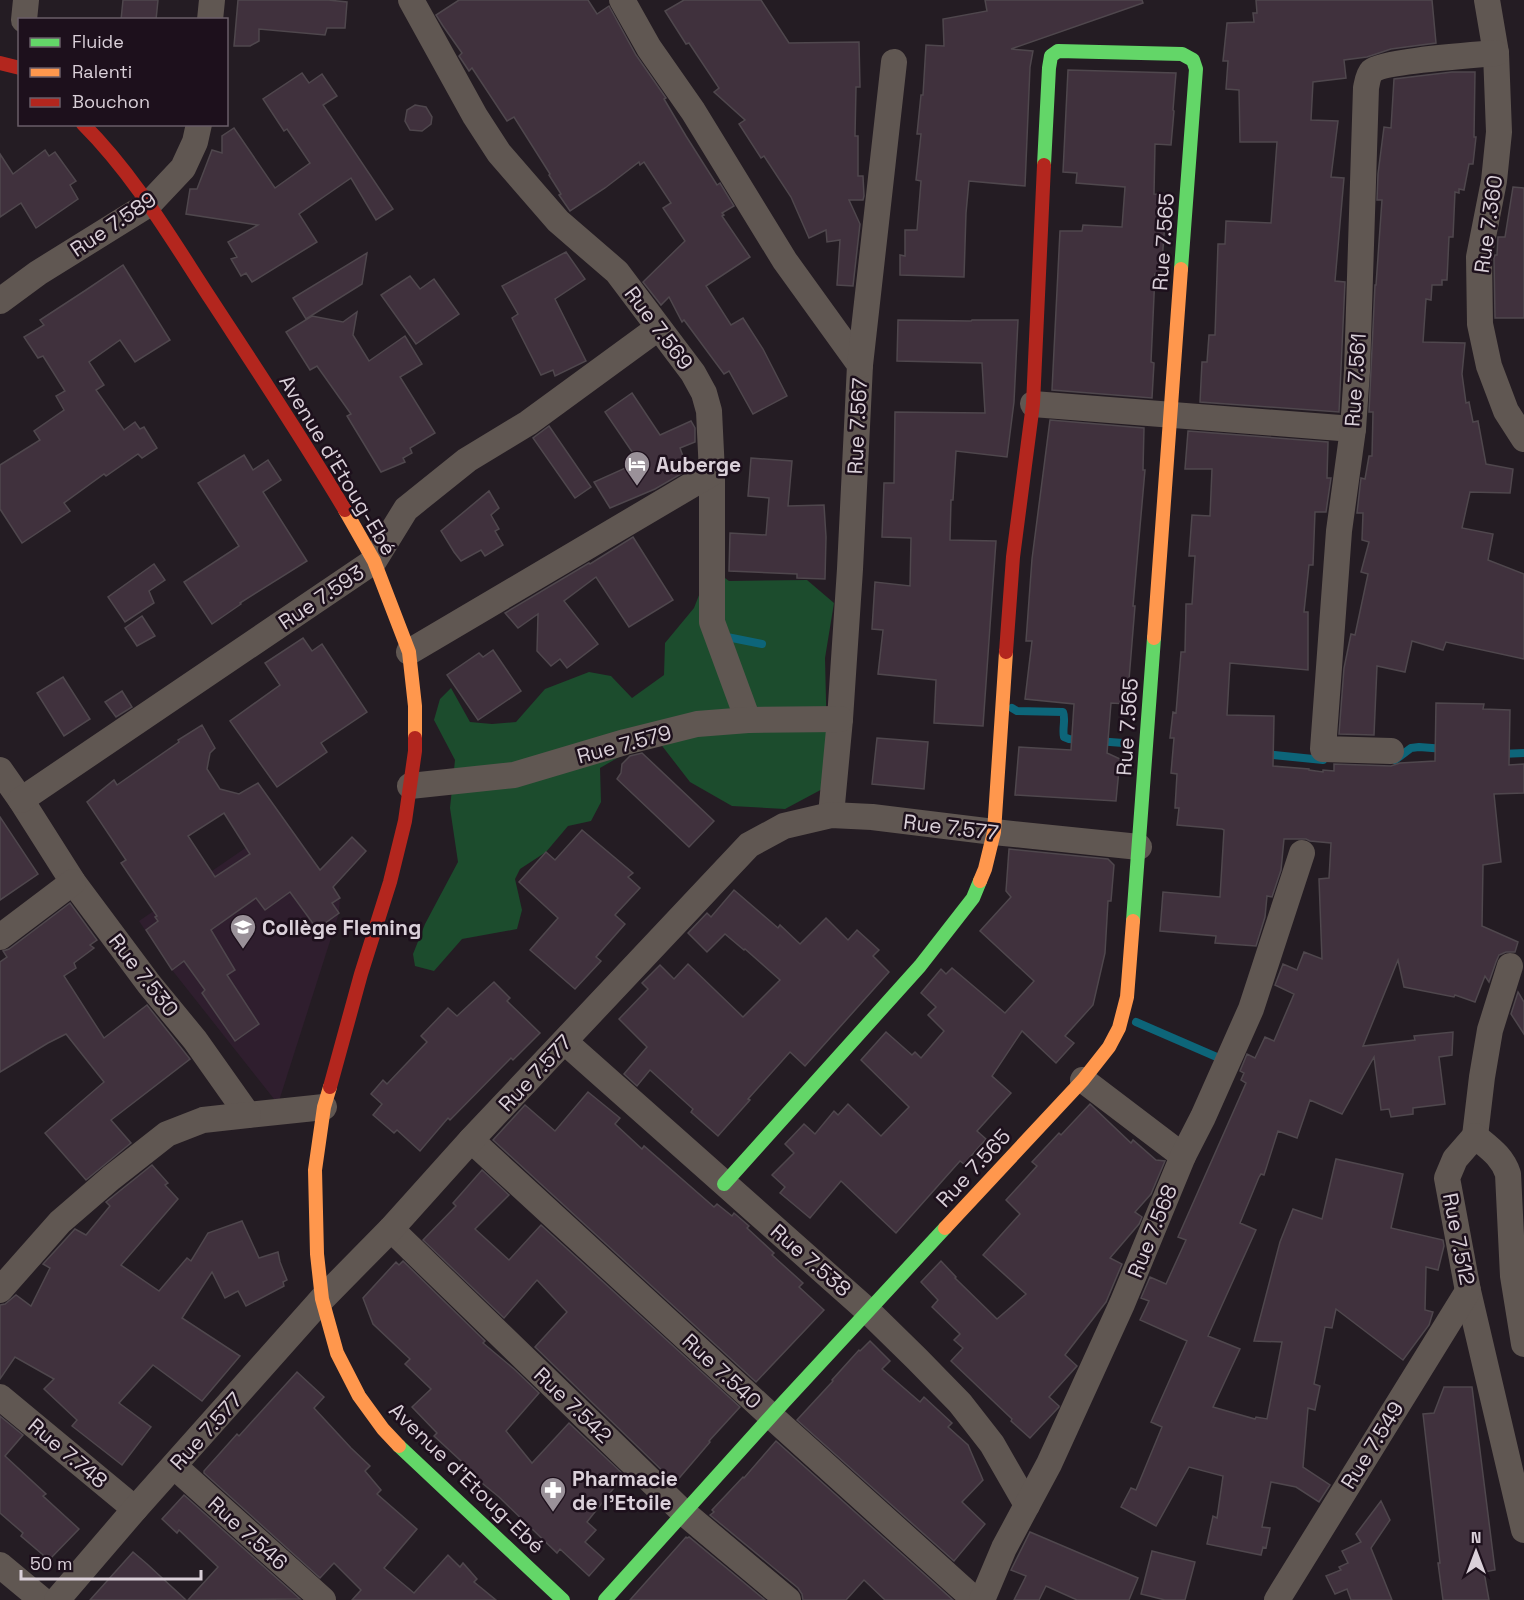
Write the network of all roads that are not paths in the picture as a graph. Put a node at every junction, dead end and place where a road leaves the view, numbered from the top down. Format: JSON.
{"nodes":[{"id":1,"x":26,"y":0,"type":"edge"},
{"id":2,"x":212,"y":0,"type":"edge"},
{"id":3,"x":411,"y":0,"type":"edge"},
{"id":4,"x":622,"y":0,"type":"edge"},
{"id":5,"x":1487,"y":0,"type":"edge"},
{"id":6,"x":24,"y":18,"type":"edge"},
{"id":7,"x":210,"y":18,"type":"edge"},
{"id":8,"x":1496,"y":53,"type":"junction"},
{"id":9,"x":894,"y":62,"type":"dead end"},
{"id":10,"x":0,"y":63,"type":"edge"},
{"id":11,"x":18,"y":67,"type":"edge"},
{"id":12,"x":85,"y":126,"type":"edge"},
{"id":13,"x":199,"y":126,"type":"edge"},
{"id":14,"x":149,"y":204,"type":"junction"},
{"id":15,"x":0,"y":301,"type":"edge"},
{"id":16,"x":658,"y":328,"type":"junction"},
{"id":17,"x":860,"y":365,"type":"junction"},
{"id":18,"x":1033,"y":404,"type":"junction"},
{"id":19,"x":1171,"y":414,"type":"junction"},
{"id":20,"x":1353,"y":429,"type":"junction"},
{"id":21,"x":1524,"y":439,"type":"edge"},
{"id":22,"x":712,"y":473,"type":"junction"},
{"id":23,"x":374,"y":561,"type":"junction"},
{"id":24,"x":409,"y":652,"type":"junction"},
{"id":25,"x":840,"y":719,"type":"junction"},
{"id":26,"x":748,"y":720,"type":"junction"},
{"id":27,"x":1390,"y":752,"type":"dead end"},
{"id":28,"x":0,"y":770,"type":"edge"},
{"id":29,"x":410,"y":786,"type":"junction"},
{"id":30,"x":21,"y":800,"type":"junction"},
{"id":31,"x":831,"y":815,"type":"junction"},
{"id":32,"x":993,"y":832,"type":"junction"},
{"id":33,"x":1139,"y":847,"type":"junction"},
{"id":34,"x":1302,"y":853,"type":"dead end"},
{"id":35,"x":73,"y":882,"type":"junction"},
{"id":36,"x":0,"y":937,"type":"edge"},
{"id":37,"x":1510,"y":966,"type":"dead end"},
{"id":38,"x":565,"y":1042,"type":"junction"},
{"id":39,"x":1083,"y":1080,"type":"junction"},
{"id":40,"x":324,"y":1107,"type":"junction"},
{"id":41,"x":248,"y":1115,"type":"junction"},
{"id":42,"x":1475,"y":1136,"type":"junction"},
{"id":43,"x":471,"y":1140,"type":"junction"},
{"id":44,"x":1183,"y":1156,"type":"junction"},
{"id":45,"x":724,"y":1184,"type":"junction"},
{"id":46,"x":391,"y":1229,"type":"junction"},
{"id":47,"x":0,"y":1290,"type":"edge"},
{"id":48,"x":1468,"y":1291,"type":"junction"},
{"id":49,"x":322,"y":1299,"type":"junction"},
{"id":50,"x":868,"y":1311,"type":"junction"},
{"id":51,"x":1524,"y":1344,"type":"edge"},
{"id":52,"x":0,"y":1397,"type":"edge"},
{"id":53,"x":771,"y":1416,"type":"junction"},
{"id":54,"x":174,"y":1466,"type":"junction"},
{"id":55,"x":1027,"y":1505,"type":"junction"},
{"id":56,"x":135,"y":1509,"type":"junction"},
{"id":57,"x":683,"y":1512,"type":"junction"},
{"id":58,"x":1524,"y":1530,"type":"edge"},
{"id":59,"x":0,"y":1565,"type":"edge"},
{"id":60,"x":1285,"y":1595,"type":"edge"},
{"id":61,"x":42,"y":1600,"type":"edge"},
{"id":62,"x":57,"y":1600,"type":"edge"},
{"id":63,"x":323,"y":1600,"type":"edge"},
{"id":64,"x":563,"y":1600,"type":"edge"},
{"id":65,"x":605,"y":1600,"type":"edge"},
{"id":66,"x":788,"y":1600,"type":"edge"},
{"id":67,"x":975,"y":1600,"type":"edge"},
{"id":68,"x":982,"y":1600,"type":"edge"}],
"edges":[{"from":1,"to":6,"type":"street"},
{"from":2,"to":7,"type":"street"},
{"from":3,"to":16,"type":"street","name":"Rue 7.569"},
{"from":4,"to":17,"type":"street","name":"Rue 7.567"},
{"from":5,"to":8,"type":"street","name":"Rue 7.360"},
{"from":8,"to":20,"type":"street","name":"Rue 7.561"},
{"from":8,"to":21,"type":"street","name":"Rue 7.360"},
{"from":9,"to":17,"type":"street"},
{"from":10,"to":11,"type":"street"},
{"from":12,"to":14,"type":"street","name":"Avenue d'Etoug-Ebé"},
{"from":13,"to":14,"type":"street","name":"Rue 7.589"},
{"from":14,"to":15,"type":"street","name":"Rue 7.589"},
{"from":14,"to":23,"type":"street","name":"Avenue d'Etoug-Ebé"},
{"from":16,"to":22,"type":"street","name":"Rue 7.569"},
{"from":16,"to":23,"type":"street","name":"Rue 7.593"},
{"from":17,"to":25,"type":"street","name":"Rue 7.567"},
{"from":18,"to":19,"type":"street"},
{"from":18,"to":19,"type":"street","name":"Rue 7.565"},
{"from":18,"to":32,"type":"street","name":"Rue 7.565"},
{"from":19,"to":20,"type":"street"},
{"from":19,"to":33,"type":"street","name":"Rue 7.565"},
{"from":20,"to":27,"type":"street","name":"Rue 7.561"},
{"from":22,"to":24,"type":"street"},
{"from":22,"to":26,"type":"street","name":"Rue 7.569"},
{"from":23,"to":24,"type":"street","name":"Avenue d'Etoug-Ebé"},
{"from":23,"to":30,"type":"street","name":"Rue 7.593"},
{"from":24,"to":29,"type":"street","name":"Avenue d'Etoug-Ebé"},
{"from":25,"to":26,"type":"street","name":"Rue 7.579"},
{"from":25,"to":31,"type":"street","name":"Rue 7.567"},
{"from":26,"to":29,"type":"street","name":"Rue 7.579"},
{"from":28,"to":30,"type":"street","name":"Rue 7.530"},
{"from":29,"to":40,"type":"street","name":"Avenue d'Etoug-Ebé"},
{"from":30,"to":35,"type":"street","name":"Rue 7.530"},
{"from":31,"to":32,"type":"street","name":"Rue 7.577"},
{"from":31,"to":38,"type":"street","name":"Rue 7.577"},
{"from":32,"to":33,"type":"street","name":"Rue 7.577"},
{"from":32,"to":45,"type":"street","name":"Rue 7.565"},
{"from":33,"to":39,"type":"street","name":"Rue 7.565"},
{"from":34,"to":44,"type":"street","name":"Rue 7.568"},
{"from":35,"to":36,"type":"street"},
{"from":35,"to":41,"type":"street","name":"Rue 7.530"},
{"from":37,"to":42,"type":"street"},
{"from":38,"to":43,"type":"street","name":"Rue 7.577"},
{"from":38,"to":45,"type":"street","name":"Rue 7.538"},
{"from":39,"to":44,"type":"street"},
{"from":39,"to":50,"type":"street","name":"Rue 7.565"},
{"from":40,"to":41,"type":"street"},
{"from":40,"to":49,"type":"street","name":"Avenue d'Etoug-Ebé"},
{"from":41,"to":47,"type":"street"},
{"from":42,"to":48,"type":"street","name":"Rue 7.512"},
{"from":42,"to":51,"type":"street"},
{"from":43,"to":46,"type":"street","name":"Rue 7.577"},
{"from":43,"to":53,"type":"street","name":"Rue 7.540"},
{"from":44,"to":55,"type":"street","name":"Rue 7.568"},
{"from":45,"to":50,"type":"street","name":"Rue 7.538"},
{"from":46,"to":49,"type":"street","name":"Rue 7.577"},
{"from":46,"to":57,"type":"street","name":"Rue 7.542"},
{"from":48,"to":58,"type":"street","name":"Rue 7.512"},
{"from":48,"to":60,"type":"street","name":"Rue 7.549"},
{"from":49,"to":54,"type":"street","name":"Rue 7.577"},
{"from":49,"to":64,"type":"street","name":"Avenue d'Etoug-Ebé"},
{"from":50,"to":53,"type":"street","name":"Rue 7.565"},
{"from":50,"to":55,"type":"street","name":"Rue 7.538"},
{"from":52,"to":56,"type":"street","name":"Rue 7.748"},
{"from":53,"to":57,"type":"street","name":"Rue 7.565"},
{"from":53,"to":67,"type":"street","name":"Rue 7.540"},
{"from":54,"to":56,"type":"street","name":"Rue 7.577"},
{"from":54,"to":63,"type":"street","name":"Rue 7.546"},
{"from":55,"to":68,"type":"street","name":"Rue 7.568"},
{"from":56,"to":62,"type":"street","name":"Rue 7.577"},
{"from":57,"to":65,"type":"street","name":"Rue 7.565"},
{"from":57,"to":66,"type":"street","name":"Rue 7.542"},
{"from":59,"to":61,"type":"street"}]}
